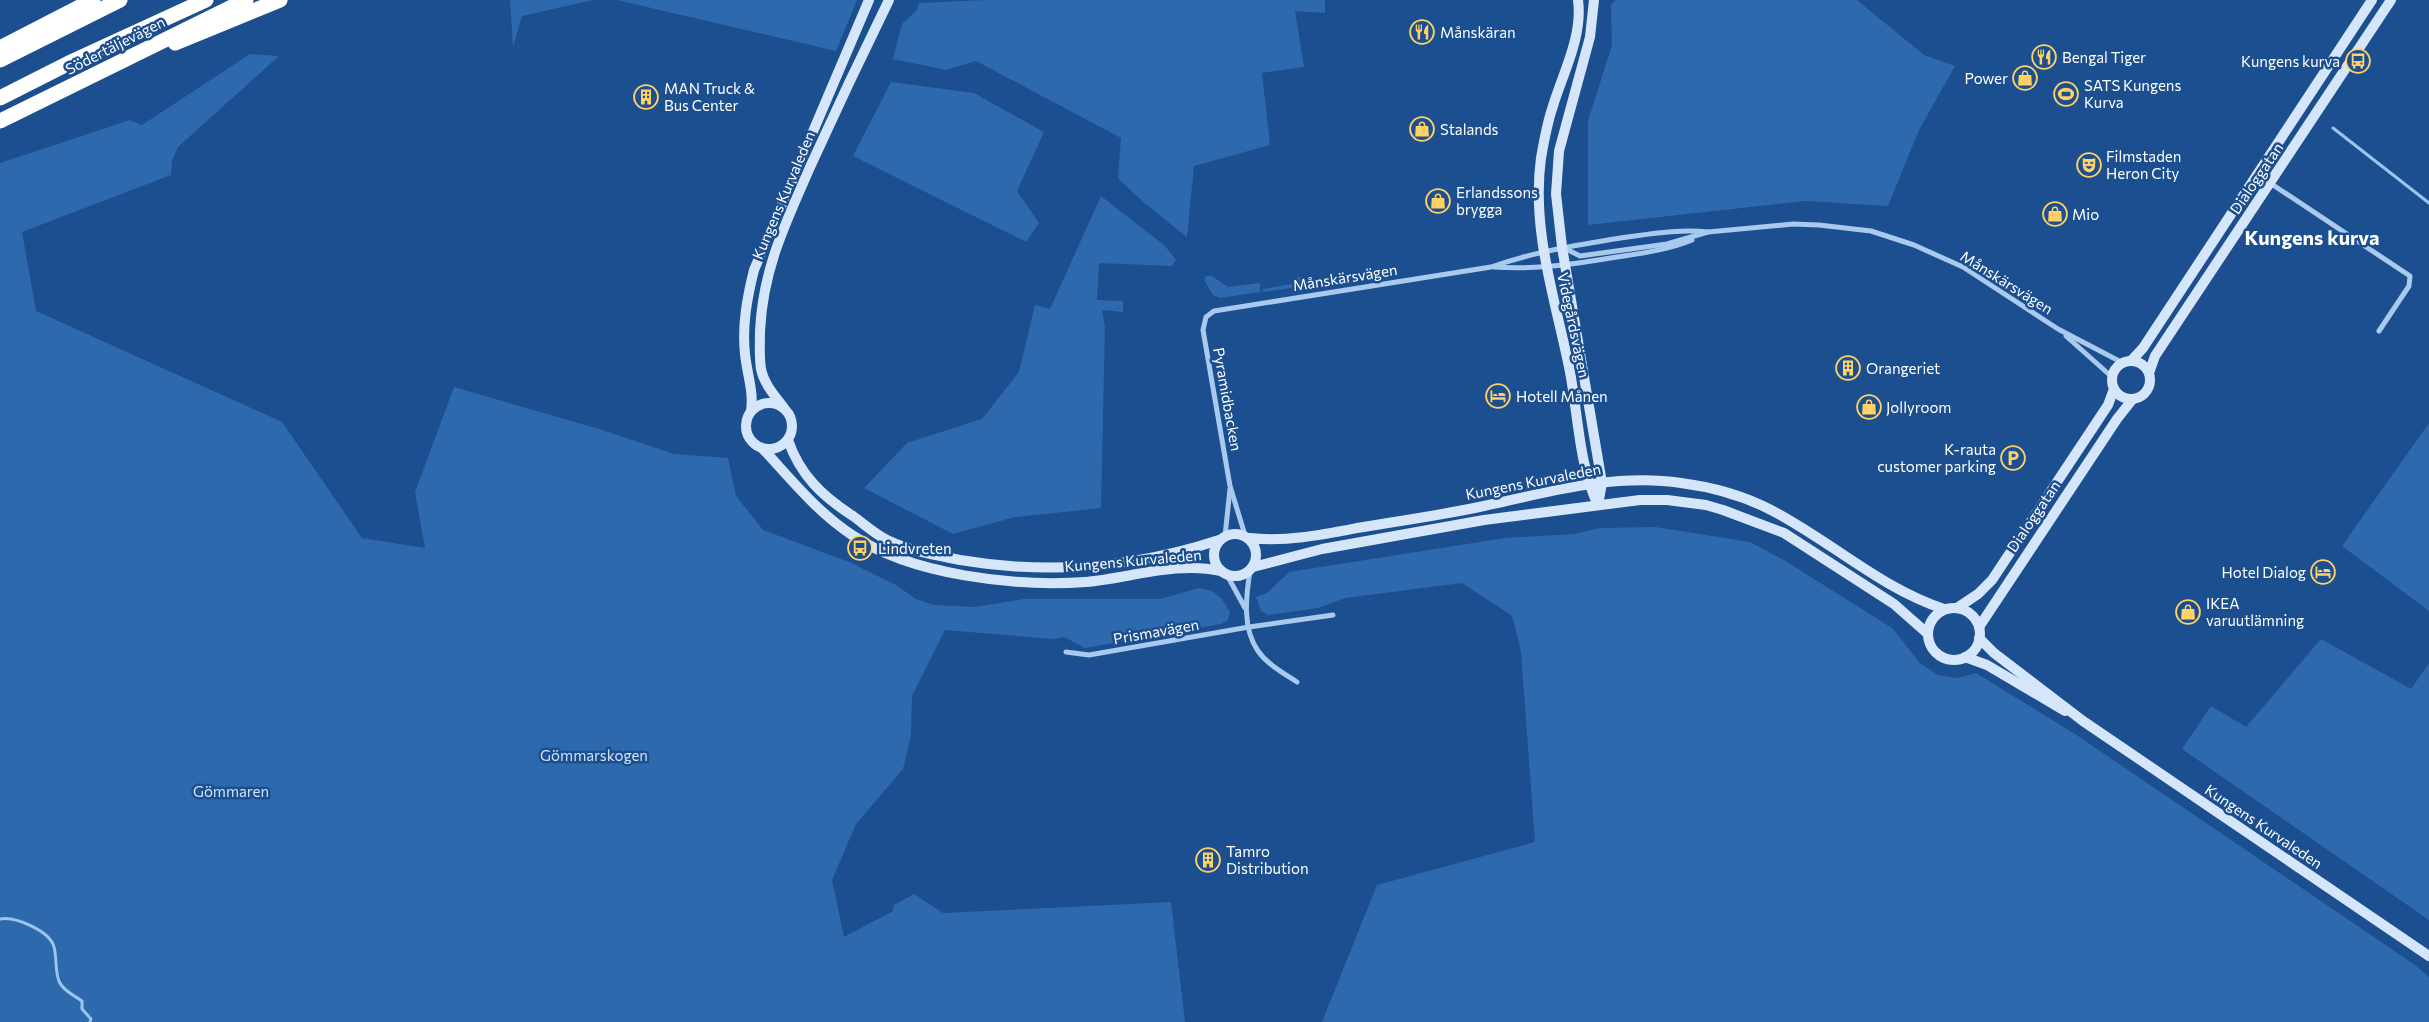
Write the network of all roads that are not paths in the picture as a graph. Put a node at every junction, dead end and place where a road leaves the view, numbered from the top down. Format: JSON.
{"nodes":[{"id":1,"x":93,"y":0,"type":"edge"},
{"id":2,"x":120,"y":0,"type":"edge"},
{"id":3,"x":206,"y":0,"type":"edge"},
{"id":4,"x":246,"y":0,"type":"edge"},
{"id":5,"x":280,"y":0,"type":"edge"},
{"id":6,"x":869,"y":0,"type":"edge"},
{"id":7,"x":889,"y":0,"type":"edge"},
{"id":8,"x":1578,"y":0,"type":"edge"},
{"id":9,"x":1594,"y":0,"type":"edge"},
{"id":10,"x":2372,"y":0,"type":"edge"},
{"id":11,"x":2390,"y":0,"type":"edge"},
{"id":12,"x":0,"y":48,"type":"edge"},
{"id":13,"x":0,"y":60,"type":"edge"},
{"id":14,"x":95,"y":75,"type":"junction"},
{"id":15,"x":0,"y":98,"type":"edge"},
{"id":16,"x":0,"y":120,"type":"edge"},
{"id":17,"x":2258,"y":175,"type":"junction"},
{"id":18,"x":2270,"y":183,"type":"junction"},
{"id":19,"x":1708,"y":232,"type":"junction"},
{"id":20,"x":1562,"y":247,"type":"junction"},
{"id":21,"x":1544,"y":251,"type":"junction"},
{"id":22,"x":1565,"y":265,"type":"junction"},
{"id":23,"x":1491,"y":267,"type":"junction"},
{"id":24,"x":1546,"y":268,"type":"junction"},
{"id":25,"x":1206,"y":317,"type":"joint"},
{"id":26,"x":2058,"y":329,"type":"junction"},
{"id":27,"x":2379,"y":331,"type":"dead end"},
{"id":28,"x":2127,"y":362,"type":"junction"},
{"id":29,"x":2149,"y":373,"type":"junction"},
{"id":30,"x":2112,"y":376,"type":"junction"},
{"id":31,"x":2114,"y":389,"type":"junction"},
{"id":32,"x":2132,"y":400,"type":"junction"},
{"id":33,"x":784,"y":408,"type":"junction"},
{"id":34,"x":751,"y":411,"type":"junction"},
{"id":35,"x":788,"y":440,"type":"junction"},
{"id":36,"x":762,"y":448,"type":"junction"},
{"id":37,"x":1602,"y":483,"type":"junction"},
{"id":38,"x":1588,"y":484,"type":"junction"},
{"id":39,"x":1230,"y":486,"type":"junction"},
{"id":40,"x":1598,"y":505,"type":"junction"},
{"id":41,"x":1247,"y":537,"type":"junction"},
{"id":42,"x":1222,"y":538,"type":"junction"},
{"id":43,"x":1251,"y":569,"type":"junction"},
{"id":44,"x":1224,"y":573,"type":"junction"},
{"id":45,"x":1246,"y":608,"type":"junction"},
{"id":46,"x":1958,"y":608,"type":"junction"},
{"id":47,"x":1944,"y":609,"type":"junction"},
{"id":48,"x":1333,"y":614,"type":"dead end"},
{"id":49,"x":1249,"y":627,"type":"junction"},
{"id":50,"x":1979,"y":627,"type":"junction"},
{"id":51,"x":1928,"y":634,"type":"junction"},
{"id":52,"x":1979,"y":638,"type":"junction"},
{"id":53,"x":1066,"y":652,"type":"dead end"},
{"id":54,"x":1965,"y":657,"type":"junction"},
{"id":55,"x":1297,"y":682,"type":"dead end"},
{"id":56,"x":2083,"y":721,"type":"junction"},
{"id":57,"x":2429,"y":956,"type":"edge"}],
"edges":[{"from":1,"to":12,"type":"highway"},
{"from":2,"to":13,"type":"highway"},
{"from":3,"to":15,"type":"highway"},
{"from":4,"to":14,"type":"highway","name":"Södertäljevägen"},
{"from":5,"to":14,"type":"highway"},
{"from":6,"to":34,"type":"street","name":"Kungens Kurvaleden"},
{"from":7,"to":33,"type":"street","name":"Kungens Kurvaleden"},
{"from":8,"to":21,"type":"street","name":"Videgårdsvägen"},
{"from":9,"to":20,"type":"street","name":"Videgårdsvägen"},
{"from":10,"to":17,"type":"street","name":"Dialoggatan"},
{"from":11,"to":18,"type":"street","name":"Dialoggatan"},
{"from":14,"to":16,"type":"highway","name":"Södertäljevägen"},
{"from":17,"to":18,"type":"street"},
{"from":17,"to":28,"type":"street","name":"Dialoggatan"},
{"from":18,"to":27,"type":"street"},
{"from":18,"to":29,"type":"street","name":"Dialoggatan"},
{"from":19,"to":20,"type":"street","name":"Månskärsvägen"},
{"from":19,"to":20,"type":"street","name":"Månskärsvägen"},
{"from":19,"to":22,"type":"street","name":"Månskärsvägen"},
{"from":19,"to":26,"type":"street","name":"Månskärsvägen"},
{"from":20,"to":21,"type":"street","name":"Månskärsvägen"},
{"from":20,"to":22,"type":"street","name":"Videgårdsvägen"},
{"from":21,"to":23,"type":"street","name":"Månskärsvägen"},
{"from":21,"to":24,"type":"street","name":"Videgårdsvägen"},
{"from":22,"to":24,"type":"street","name":"Månskärsvägen"},
{"from":22,"to":37,"type":"street","name":"Videgårdsvägen"},
{"from":23,"to":24,"type":"street","name":"Månskärsvägen"},
{"from":23,"to":25,"type":"street","name":"Månskärsvägen"},
{"from":24,"to":38,"type":"street","name":"Videgårdsvägen"},
{"from":25,"to":39,"type":"street","name":"Pyramidbacken"},
{"from":26,"to":28,"type":"street","name":"Månskärsvägen"},
{"from":26,"to":30,"type":"street","name":"Månskärsvägen"},
{"from":28,"to":29,"type":"street"},
{"from":28,"to":30,"type":"street"},
{"from":29,"to":32,"type":"street"},
{"from":30,"to":31,"type":"street"},
{"from":31,"to":32,"type":"street"},
{"from":31,"to":46,"type":"street","name":"Dialoggatan"},
{"from":32,"to":50,"type":"street","name":"Dialoggatan"},
{"from":33,"to":34,"type":"street"},
{"from":33,"to":35,"type":"street"},
{"from":34,"to":36,"type":"street"},
{"from":35,"to":36,"type":"street"},
{"from":35,"to":42,"type":"street","name":"Kungens Kurvaleden"},
{"from":36,"to":44,"type":"street","name":"Kungens Kurvaleden"},
{"from":37,"to":38,"type":"street","name":"Kungens Kurvaleden"},
{"from":37,"to":40,"type":"street","name":"Videgårdsvägen"},
{"from":37,"to":47,"type":"street","name":"Kungens Kurvaleden"},
{"from":38,"to":40,"type":"street","name":"Videgårdsvägen"},
{"from":38,"to":41,"type":"street","name":"Kungens Kurvaleden"},
{"from":39,"to":41,"type":"street","name":"Pyramidbacken"},
{"from":39,"to":42,"type":"street","name":"Pyramidbacken"},
{"from":40,"to":43,"type":"street","name":"Kungens Kurvaleden"},
{"from":40,"to":51,"type":"street","name":"Kungens Kurvaleden"},
{"from":41,"to":42,"type":"street"},
{"from":41,"to":43,"type":"street"},
{"from":42,"to":44,"type":"street"},
{"from":43,"to":44,"type":"street"},
{"from":43,"to":45,"type":"street"},
{"from":44,"to":45,"type":"street"},
{"from":45,"to":49,"type":"street"},
{"from":46,"to":47,"type":"street"},
{"from":46,"to":50,"type":"street"},
{"from":47,"to":51,"type":"street"},
{"from":48,"to":49,"type":"street","name":"Prismavägen"},
{"from":49,"to":53,"type":"street","name":"Prismavägen"},
{"from":49,"to":55,"type":"street"},
{"from":50,"to":52,"type":"street"},
{"from":51,"to":54,"type":"street"},
{"from":52,"to":54,"type":"street"},
{"from":52,"to":56,"type":"street","name":"Kungens Kurvaleden"},
{"from":54,"to":56,"type":"street","name":"Kungens Kurvaleden"},
{"from":56,"to":57,"type":"street","name":"Kungens Kurvaleden"}]}
